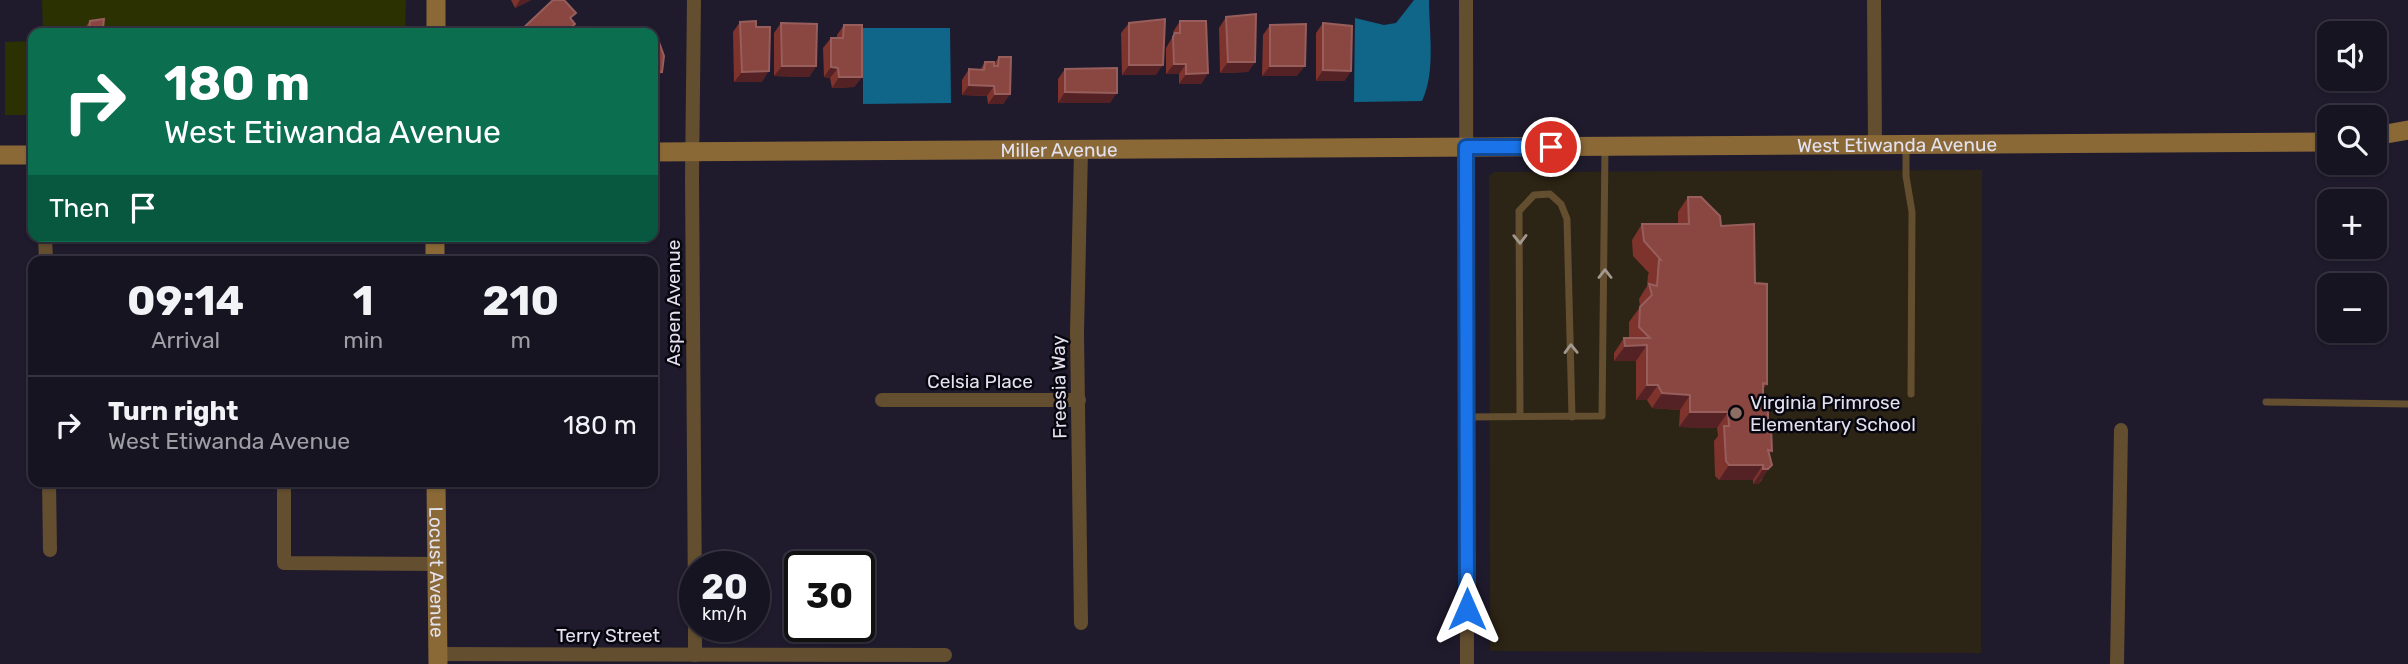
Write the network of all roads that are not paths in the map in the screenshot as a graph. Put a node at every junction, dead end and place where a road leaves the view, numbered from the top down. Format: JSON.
{"nodes":[{"id":1,"x":436,"y":0,"type":"edge"},
{"id":2,"x":694,"y":0,"type":"edge"},
{"id":3,"x":1466,"y":0,"type":"edge"},
{"id":4,"x":1874,"y":0,"type":"edge"},
{"id":5,"x":436,"y":28,"type":"edge"},
{"id":6,"x":2408,"y":130,"type":"edge"},
{"id":7,"x":2387,"y":134,"type":"edge"},
{"id":8,"x":2317,"y":142,"type":"edge"},
{"id":9,"x":1875,"y":145,"type":"junction"},
{"id":10,"x":1906,"y":145,"type":"junction"},
{"id":11,"x":1605,"y":146,"type":"junction"},
{"id":12,"x":1466,"y":147,"type":"junction"},
{"id":13,"x":1081,"y":150,"type":"junction"},
{"id":14,"x":658,"y":152,"type":"edge"},
{"id":15,"x":693,"y":152,"type":"junction"},
{"id":16,"x":0,"y":155,"type":"edge"},
{"id":17,"x":28,"y":155,"type":"edge"},
{"id":18,"x":1910,"y":394,"type":"dead end"},
{"id":19,"x":882,"y":400,"type":"dead end"},
{"id":20,"x":1079,"y":400,"type":"junction"},
{"id":21,"x":2266,"y":402,"type":"dead end"},
{"id":22,"x":2408,"y":404,"type":"edge"},
{"id":23,"x":1520,"y":415,"type":"junction"},
{"id":24,"x":1467,"y":417,"type":"junction"},
{"id":25,"x":1572,"y":417,"type":"junction"},
{"id":26,"x":2121,"y":430,"type":"dead end"},
{"id":27,"x":49,"y":487,"type":"edge"},
{"id":28,"x":284,"y":487,"type":"edge"},
{"id":29,"x":436,"y":487,"type":"edge"},
{"id":30,"x":50,"y":550,"type":"dead end"},
{"id":31,"x":695,"y":551,"type":"edge"},
{"id":32,"x":437,"y":564,"type":"junction"},
{"id":33,"x":1081,"y":623,"type":"dead end"},
{"id":34,"x":695,"y":642,"type":"edge"},
{"id":35,"x":945,"y":654,"type":"dead end"},
{"id":36,"x":695,"y":655,"type":"junction"},
{"id":37,"x":438,"y":659,"type":"edge"},
{"id":38,"x":1467,"y":664,"type":"edge"},
{"id":39,"x":2117,"y":664,"type":"edge"}],
"edges":[{"from":1,"to":5,"type":"street"},
{"from":2,"to":15,"type":"street","name":"Aspen Avenue"},
{"from":3,"to":12,"type":"street"},
{"from":4,"to":9,"type":"street"},
{"from":6,"to":7,"type":"street"},
{"from":8,"to":10,"type":"street","name":"West Etiwanda Avenue"},
{"from":9,"to":10,"type":"street","name":"West Etiwanda Avenue"},
{"from":9,"to":11,"type":"street","name":"West Etiwanda Avenue"},
{"from":10,"to":18,"type":"lane"},
{"from":11,"to":12,"type":"street","name":"West Etiwanda Avenue"},
{"from":25,"to":11,"type":"lane","one_way":true},
{"from":12,"to":13,"type":"street","name":"Miller Avenue"},
{"from":12,"to":24,"type":"street"},
{"from":13,"to":15,"type":"street","name":"Miller Avenue"},
{"from":13,"to":20,"type":"street","name":"Freesia Way"},
{"from":14,"to":15,"type":"street","name":"Miller Avenue"},
{"from":15,"to":31,"type":"street","name":"Aspen Avenue"},
{"from":16,"to":17,"type":"street"},
{"from":19,"to":20,"type":"street","name":"Celsia Place"},
{"from":20,"to":33,"type":"street","name":"Freesia Way"},
{"from":21,"to":22,"type":"lane"},
{"from":23,"to":24,"type":"lane"},
{"from":23,"to":25,"type":"lane"},
{"from":25,"to":23,"type":"lane","one_way":true},
{"from":24,"to":38,"type":"street"},
{"from":26,"to":39,"type":"street"},
{"from":27,"to":30,"type":"street"},
{"from":28,"to":32,"type":"street"},
{"from":29,"to":32,"type":"street","name":"Locust Avenue"},
{"from":32,"to":37,"type":"street","name":"Locust Avenue"},
{"from":34,"to":36,"type":"street"},
{"from":35,"to":36,"type":"street","name":"Terry Street"},
{"from":36,"to":37,"type":"street","name":"Terry Street"}]}
